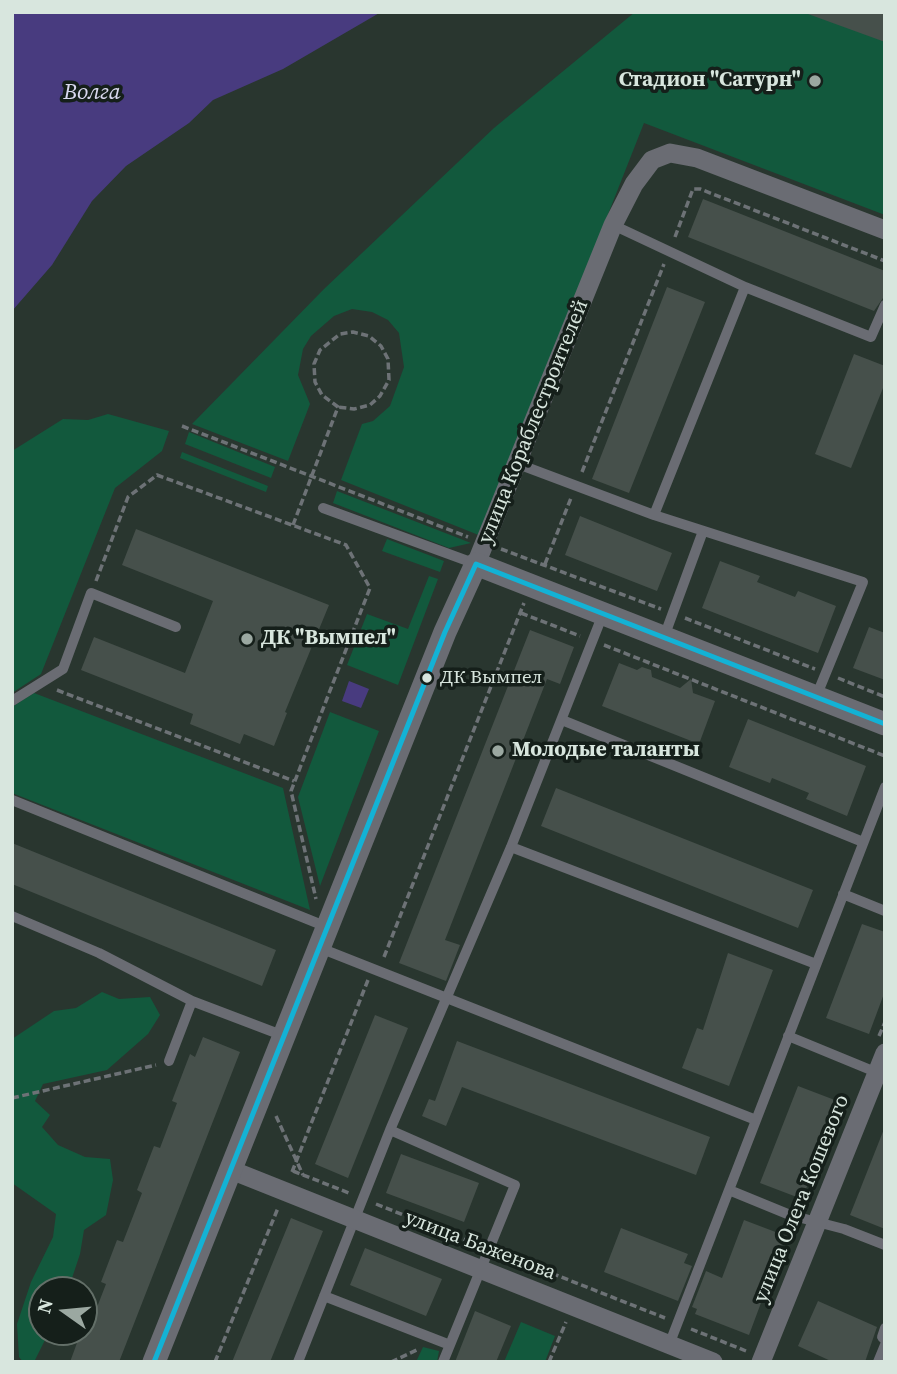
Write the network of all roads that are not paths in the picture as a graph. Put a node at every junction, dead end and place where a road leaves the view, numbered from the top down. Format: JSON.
{"nodes":[{"id":1,"x":614,"y":225,"type":"junction"},
{"id":2,"x":885,"y":230,"type":"edge"},
{"id":3,"x":745,"y":286,"type":"junction"},
{"id":4,"x":885,"y":305,"type":"edge"},
{"id":5,"x":518,"y":464,"type":"junction"},
{"id":6,"x":323,"y":508,"type":"dead end"},
{"id":7,"x":654,"y":515,"type":"junction"},
{"id":8,"x":704,"y":531,"type":"junction"},
{"id":9,"x":481,"y":554,"type":"junction"},
{"id":10,"x":603,"y":613,"type":"junction"},
{"id":11,"x":176,"y":627,"type":"dead end"},
{"id":12,"x":664,"y":637,"type":"junction"},
{"id":13,"x":816,"y":697,"type":"junction"},
{"id":14,"x":12,"y":701,"type":"edge"},
{"id":15,"x":562,"y":719,"type":"junction"},
{"id":16,"x":885,"y":724,"type":"edge"},
{"id":17,"x":885,"y":787,"type":"edge"},
{"id":18,"x":12,"y":800,"type":"edge"},
{"id":19,"x":863,"y":842,"type":"junction"},
{"id":20,"x":511,"y":847,"type":"junction"},
{"id":21,"x":844,"y":894,"type":"junction"},
{"id":22,"x":885,"y":911,"type":"edge"},
{"id":23,"x":12,"y":916,"type":"edge"},
{"id":24,"x":323,"y":933,"type":"junction"},
{"id":25,"x":816,"y":964,"type":"junction"},
{"id":26,"x":192,"y":1000,"type":"junction"},
{"id":27,"x":447,"y":1000,"type":"junction"},
{"id":28,"x":284,"y":1036,"type":"junction"},
{"id":29,"x":788,"y":1036,"type":"junction"},
{"id":30,"x":885,"y":1053,"type":"edge"},
{"id":31,"x":169,"y":1061,"type":"road end"},
{"id":32,"x":881,"y":1074,"type":"edge"},
{"id":33,"x":756,"y":1120,"type":"junction"},
{"id":34,"x":390,"y":1130,"type":"junction"},
{"id":35,"x":231,"y":1170,"type":"junction"},
{"id":36,"x":729,"y":1190,"type":"junction"},
{"id":37,"x":354,"y":1221,"type":"junction"},
{"id":38,"x":817,"y":1222,"type":"junction"},
{"id":39,"x":885,"y":1245,"type":"edge"},
{"id":40,"x":481,"y":1271,"type":"junction"},
{"id":41,"x":324,"y":1296,"type":"junction"},
{"id":42,"x":885,"y":1328,"type":"edge"},
{"id":43,"x":885,"y":1343,"type":"edge"},
{"id":44,"x":450,"y":1345,"type":"junction"},
{"id":45,"x":669,"y":1345,"type":"junction"},
{"id":46,"x":762,"y":1360,"type":"edge"},
{"id":47,"x":154,"y":1362,"type":"edge"},
{"id":48,"x":298,"y":1362,"type":"edge"},
{"id":49,"x":443,"y":1362,"type":"edge"},
{"id":50,"x":713,"y":1362,"type":"edge"},
{"id":51,"x":878,"y":1362,"type":"edge"}],
"edges":[{"from":1,"to":2,"type":"street","name":"улица Кораблестроителей"},
{"from":1,"to":3,"type":"lane"},
{"from":1,"to":5,"type":"street","name":"улица Кораблестроителей"},
{"from":3,"to":4,"type":"lane"},
{"from":3,"to":7,"type":"lane"},
{"from":5,"to":7,"type":"lane"},
{"from":5,"to":9,"type":"street","name":"улица Кораблестроителей"},
{"from":6,"to":9,"type":"lane"},
{"from":7,"to":8,"type":"lane"},
{"from":8,"to":12,"type":"lane"},
{"from":8,"to":13,"type":"lane"},
{"from":9,"to":10,"type":"street"},
{"from":9,"to":24,"type":"street","name":"улица Кораблестроителей"},
{"from":10,"to":12,"type":"street"},
{"from":10,"to":15,"type":"lane"},
{"from":11,"to":14,"type":"lane"},
{"from":12,"to":13,"type":"street"},
{"from":13,"to":16,"type":"street"},
{"from":15,"to":19,"type":"lane"},
{"from":15,"to":20,"type":"lane"},
{"from":17,"to":19,"type":"lane"},
{"from":18,"to":24,"type":"lane"},
{"from":19,"to":21,"type":"lane"},
{"from":20,"to":25,"type":"lane"},
{"from":20,"to":27,"type":"lane"},
{"from":21,"to":22,"type":"lane"},
{"from":21,"to":25,"type":"lane"},
{"from":23,"to":26,"type":"lane"},
{"from":24,"to":27,"type":"lane"},
{"from":24,"to":28,"type":"street","name":"улица Кораблестроителей"},
{"from":25,"to":29,"type":"lane"},
{"from":26,"to":28,"type":"lane"},
{"from":26,"to":31,"type":"lane"},
{"from":27,"to":33,"type":"lane"},
{"from":27,"to":34,"type":"lane"},
{"from":28,"to":35,"type":"street","name":"улица Кораблестроителей"},
{"from":29,"to":32,"type":"lane"},
{"from":29,"to":33,"type":"lane"},
{"from":30,"to":32,"type":"street","name":"улица Олега Кошевого"},
{"from":32,"to":38,"type":"street","name":"улица Олега Кошевого"},
{"from":33,"to":36,"type":"lane"},
{"from":34,"to":37,"type":"lane"},
{"from":34,"to":40,"type":"lane"},
{"from":35,"to":37,"type":"street","name":"улица Баженова"},
{"from":35,"to":47,"type":"street","name":"улица Кораблестроителей"},
{"from":36,"to":38,"type":"lane"},
{"from":36,"to":45,"type":"lane"},
{"from":37,"to":40,"type":"street","name":"улица Баженова"},
{"from":37,"to":41,"type":"lane"},
{"from":38,"to":39,"type":"lane"},
{"from":38,"to":46,"type":"street","name":"улица Олега Кошевого"},
{"from":40,"to":44,"type":"lane"},
{"from":40,"to":45,"type":"street","name":"улица Баженова"},
{"from":41,"to":44,"type":"lane"},
{"from":41,"to":48,"type":"lane"},
{"from":42,"to":43,"type":"lane"},
{"from":43,"to":51,"type":"lane"},
{"from":44,"to":49,"type":"lane"},
{"from":45,"to":50,"type":"street","name":"улица Баженова"}]}
